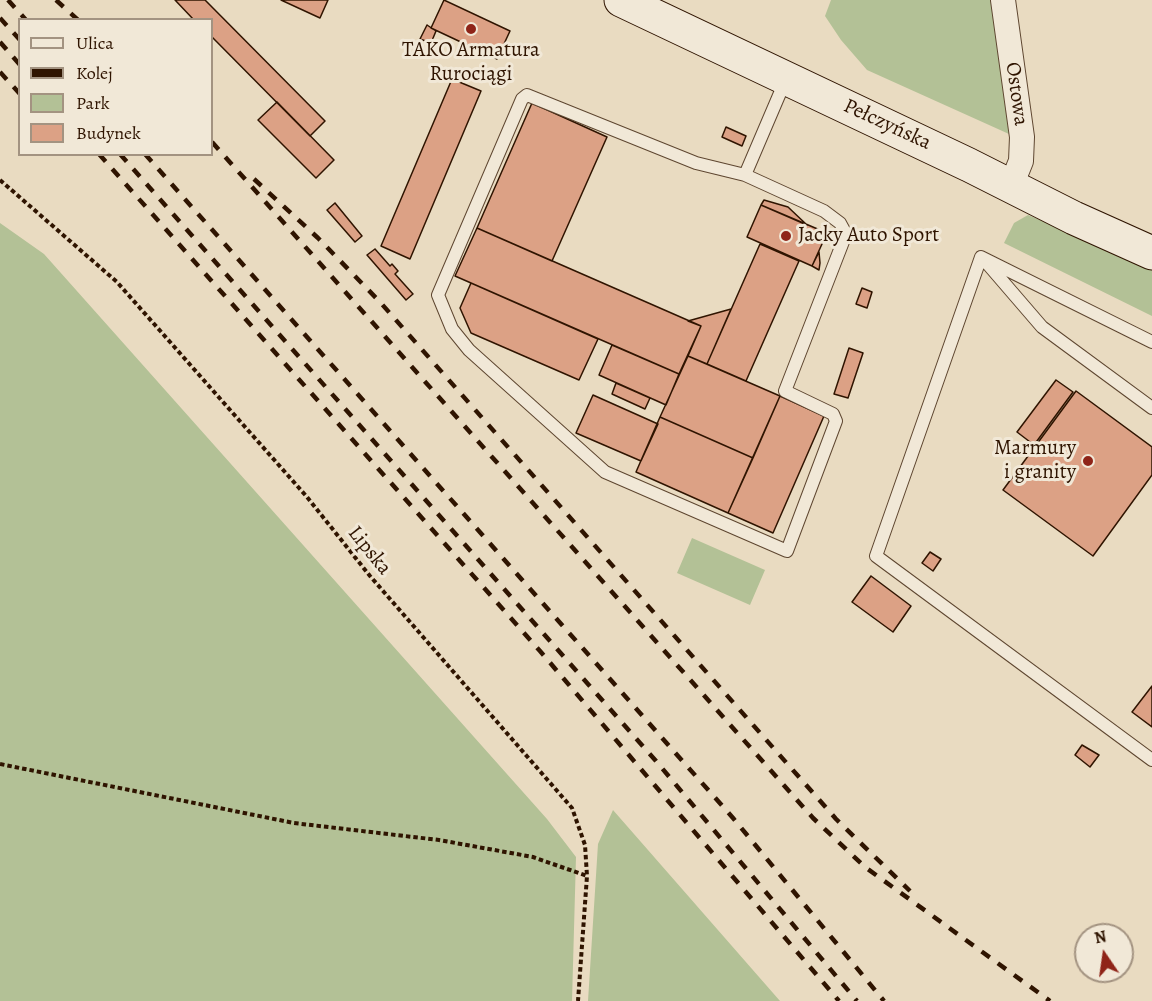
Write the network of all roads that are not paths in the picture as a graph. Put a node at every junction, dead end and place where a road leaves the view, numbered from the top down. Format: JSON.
{"nodes":[{"id":1,"x":621,"y":0,"type":"edge"},
{"id":2,"x":1003,"y":0,"type":"edge"},
{"id":3,"x":786,"y":78,"type":"junction"},
{"id":4,"x":745,"y":175,"type":"junction"},
{"id":5,"x":1011,"y":186,"type":"junction"},
{"id":6,"x":1152,"y":253,"type":"edge"},
{"id":7,"x":981,"y":257,"type":"junction"},
{"id":8,"x":1152,"y":342,"type":"edge"},
{"id":9,"x":1152,"y":408,"type":"edge"},
{"id":10,"x":1152,"y":760,"type":"edge"}],
"edges":[{"from":1,"to":3,"type":"main road","name":"Pełczyńska"},
{"from":2,"to":5,"type":"street","name":"Ostowa"},
{"from":3,"to":4,"type":"lane"},
{"from":3,"to":5,"type":"main road","name":"Pełczyńska"},
{"from":4,"to":4,"type":"lane"},
{"from":5,"to":6,"type":"main road","name":"Pełczyńska"},
{"from":7,"to":8,"type":"lane"},
{"from":7,"to":9,"type":"lane"},
{"from":7,"to":10,"type":"lane"}]}
